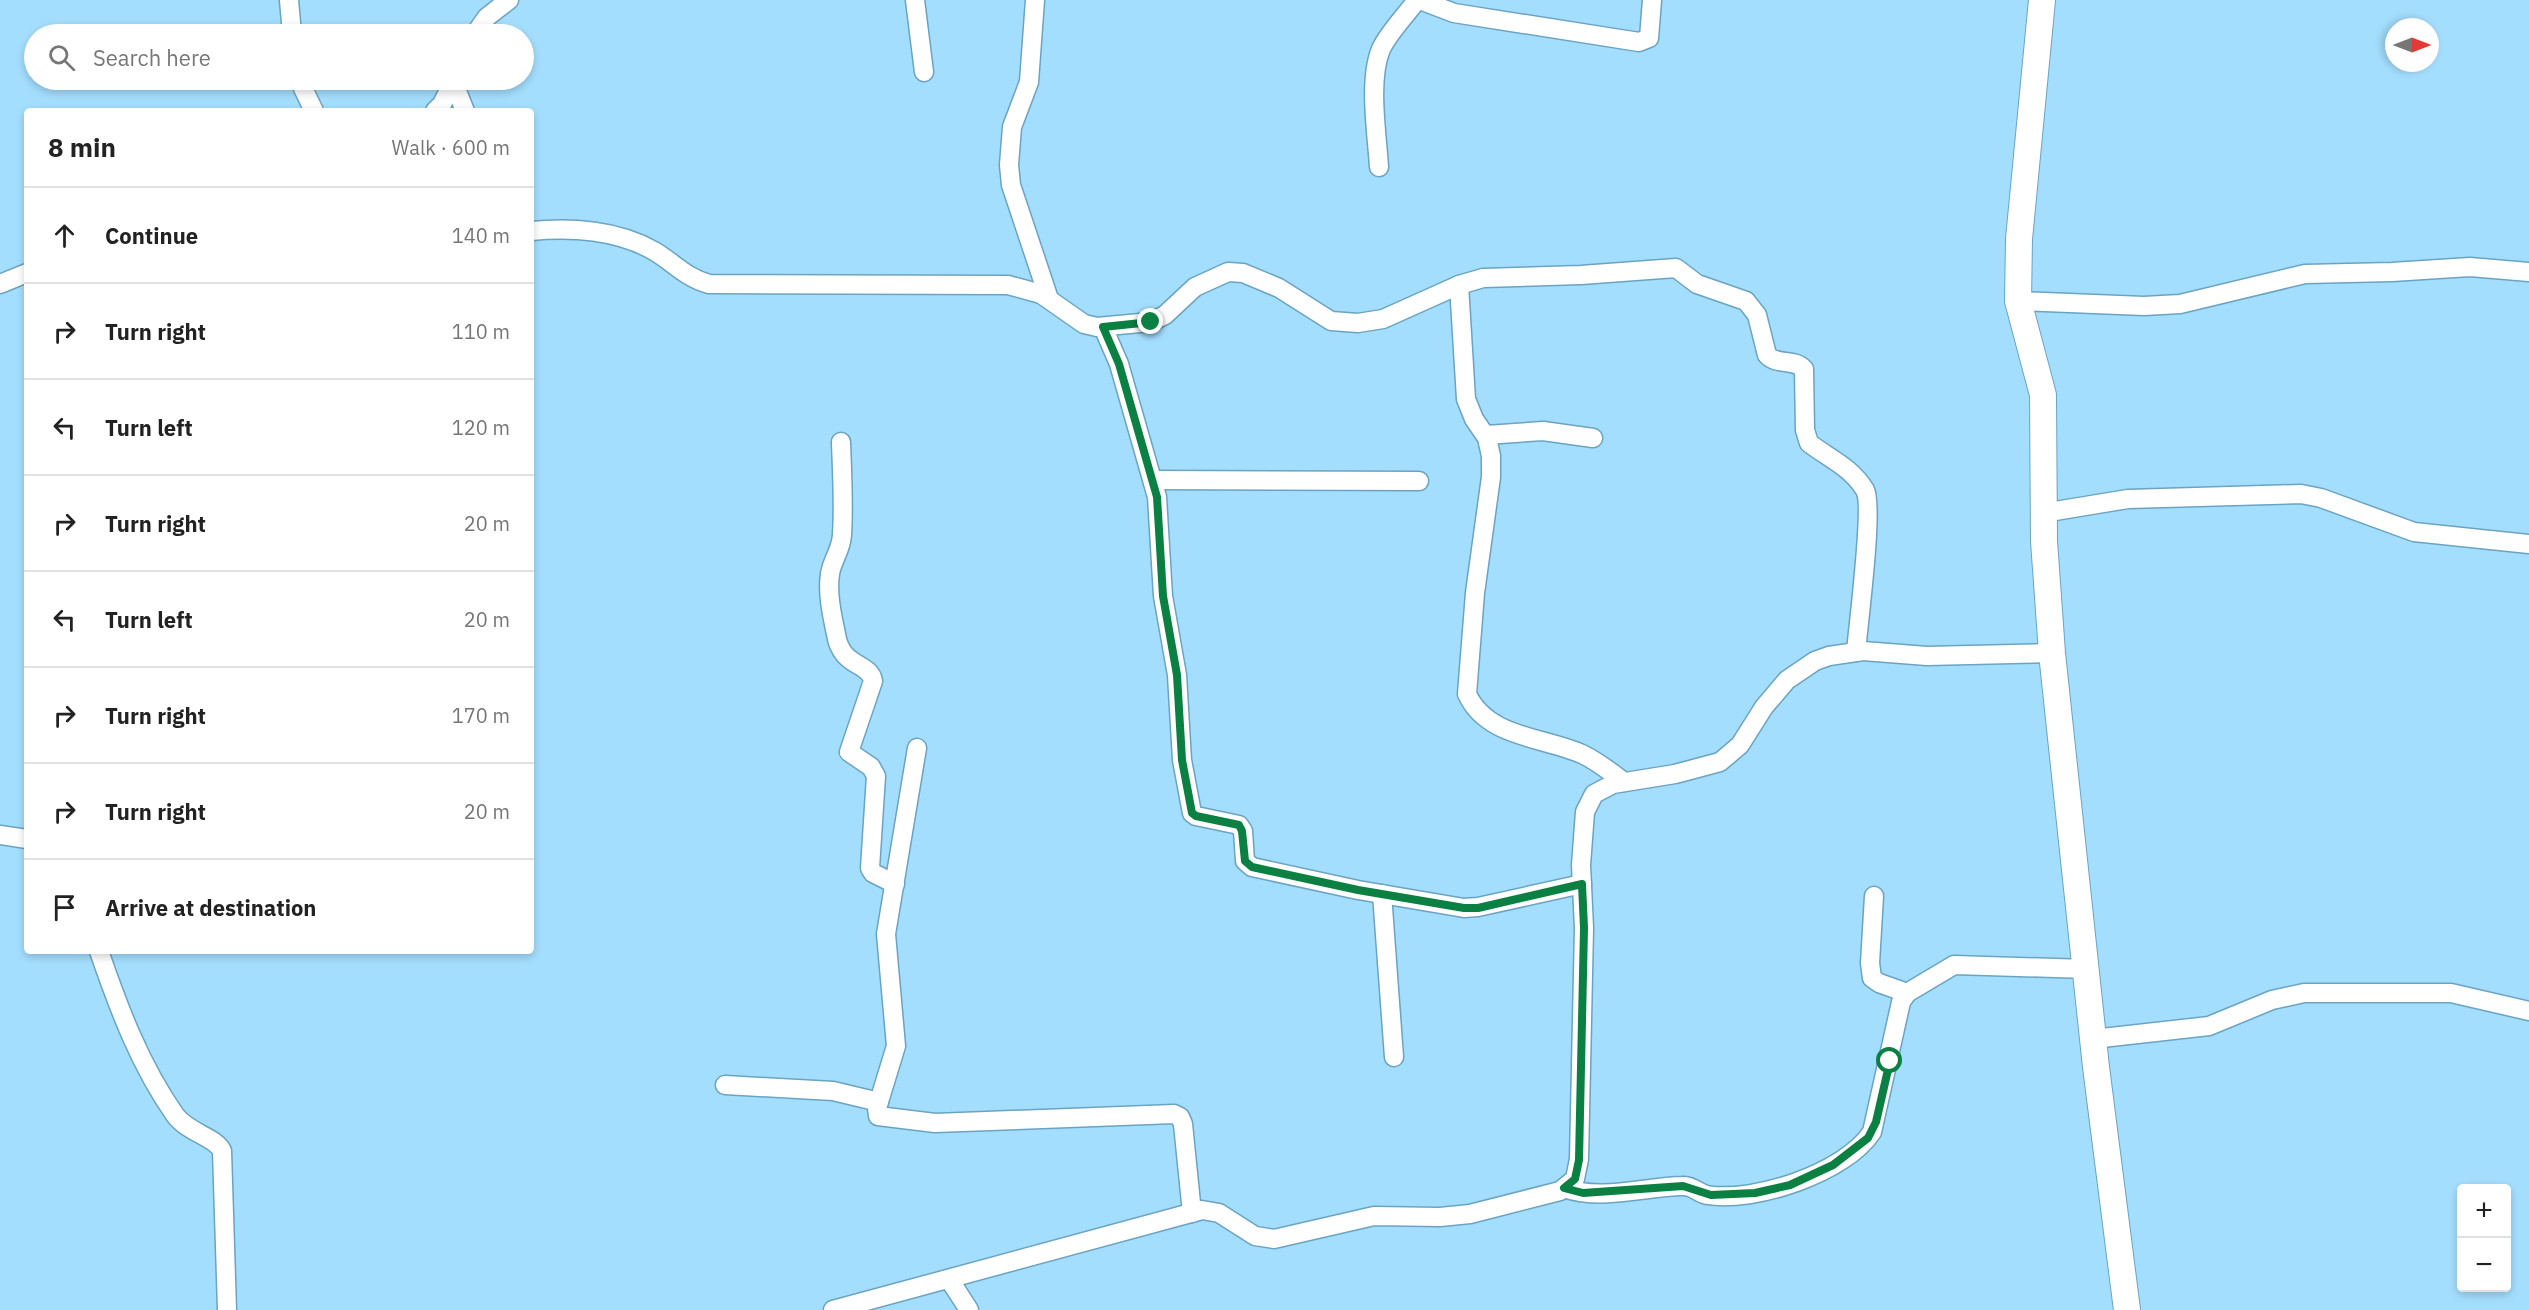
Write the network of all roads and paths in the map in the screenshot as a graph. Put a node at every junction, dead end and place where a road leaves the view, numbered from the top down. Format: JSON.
{"nodes":[{"id":1,"x":289,"y":0,"type":"edge"},
{"id":2,"x":509,"y":0,"type":"edge"},
{"id":3,"x":915,"y":0,"type":"edge"},
{"id":4,"x":1035,"y":0,"type":"edge"},
{"id":5,"x":1419,"y":0,"type":"edge"},
{"id":6,"x":1652,"y":0,"type":"edge"},
{"id":7,"x":2042,"y":0,"type":"edge"},
{"id":8,"x":291,"y":24,"type":"edge"},
{"id":9,"x":482,"y":24,"type":"edge"},
{"id":10,"x":924,"y":72,"type":"dead end"},
{"id":11,"x":304,"y":90,"type":"edge"},
{"id":12,"x":449,"y":90,"type":"edge"},
{"id":13,"x":458,"y":90,"type":"edge"},
{"id":14,"x":313,"y":108,"type":"edge"},
{"id":15,"x":438,"y":108,"type":"edge"},
{"id":16,"x":464,"y":108,"type":"edge"},
{"id":17,"x":1379,"y":167,"type":"dead end"},
{"id":18,"x":534,"y":231,"type":"edge"},
{"id":19,"x":2529,"y":272,"type":"edge"},
{"id":20,"x":24,"y":274,"type":"edge"},
{"id":21,"x":0,"y":284,"type":"edge"},
{"id":22,"x":1459,"y":285,"type":"junction"},
{"id":23,"x":1049,"y":299,"type":"junction"},
{"id":24,"x":2018,"y":301,"type":"junction"},
{"id":25,"x":1103,"y":327,"type":"junction"},
{"id":26,"x":1485,"y":435,"type":"junction"},
{"id":27,"x":1593,"y":438,"type":"dead end"},
{"id":28,"x":841,"y":442,"type":"dead end"},
{"id":29,"x":1153,"y":480,"type":"junction"},
{"id":30,"x":1419,"y":481,"type":"dead end"},
{"id":31,"x":2043,"y":513,"type":"junction"},
{"id":32,"x":2529,"y":544,"type":"edge"},
{"id":33,"x":1856,"y":652,"type":"junction"},
{"id":34,"x":2052,"y":653,"type":"junction"},
{"id":35,"x":917,"y":748,"type":"dead end"},
{"id":36,"x":1624,"y":782,"type":"junction"},
{"id":37,"x":0,"y":835,"type":"edge"},
{"id":38,"x":24,"y":839,"type":"edge"},
{"id":39,"x":895,"y":884,"type":"junction"},
{"id":40,"x":1582,"y":884,"type":"junction"},
{"id":41,"x":1382,"y":894,"type":"junction"},
{"id":42,"x":1874,"y":896,"type":"dead end"},
{"id":43,"x":100,"y":954,"type":"edge"},
{"id":44,"x":2087,"y":969,"type":"junction"},
{"id":45,"x":1907,"y":993,"type":"junction"},
{"id":46,"x":2529,"y":1011,"type":"edge"},
{"id":47,"x":2093,"y":1039,"type":"junction"},
{"id":48,"x":1394,"y":1057,"type":"dead end"},
{"id":49,"x":725,"y":1085,"type":"dead end"},
{"id":50,"x":879,"y":1102,"type":"junction"},
{"id":51,"x":1564,"y":1188,"type":"junction"},
{"id":52,"x":1192,"y":1213,"type":"junction"},
{"id":53,"x":949,"y":1279,"type":"junction"},
{"id":54,"x":227,"y":1310,"type":"edge"},
{"id":55,"x":833,"y":1310,"type":"edge"},
{"id":56,"x":969,"y":1310,"type":"edge"},
{"id":57,"x":2127,"y":1310,"type":"edge"}],
"edges":[{"from":1,"to":8,"type":"street"},
{"from":2,"to":9,"type":"street"},
{"from":3,"to":10,"type":"street"},
{"from":4,"to":23,"type":"street"},
{"from":5,"to":6,"type":"street"},
{"from":5,"to":17,"type":"street"},
{"from":7,"to":24,"type":"street"},
{"from":11,"to":14,"type":"street"},
{"from":12,"to":15,"type":"street"},
{"from":13,"to":16,"type":"street"},
{"from":18,"to":23,"type":"street"},
{"from":19,"to":24,"type":"street"},
{"from":20,"to":21,"type":"street"},
{"from":22,"to":25,"type":"street"},
{"from":22,"to":26,"type":"street"},
{"from":22,"to":33,"type":"street"},
{"from":23,"to":25,"type":"street"},
{"from":24,"to":31,"type":"street"},
{"from":25,"to":29,"type":"street"},
{"from":26,"to":27,"type":"street"},
{"from":26,"to":36,"type":"street"},
{"from":28,"to":39,"type":"street"},
{"from":29,"to":30,"type":"street"},
{"from":29,"to":41,"type":"street"},
{"from":31,"to":32,"type":"street"},
{"from":31,"to":34,"type":"street"},
{"from":33,"to":34,"type":"street"},
{"from":33,"to":36,"type":"street"},
{"from":34,"to":44,"type":"street"},
{"from":35,"to":39,"type":"street"},
{"from":36,"to":40,"type":"street"},
{"from":37,"to":38,"type":"street"},
{"from":39,"to":50,"type":"street"},
{"from":40,"to":41,"type":"street"},
{"from":40,"to":51,"type":"street"},
{"from":41,"to":48,"type":"street"},
{"from":42,"to":45,"type":"street"},
{"from":43,"to":54,"type":"street"},
{"from":44,"to":45,"type":"street"},
{"from":44,"to":47,"type":"street"},
{"from":45,"to":51,"type":"street"},
{"from":46,"to":47,"type":"street"},
{"from":47,"to":57,"type":"street"},
{"from":49,"to":50,"type":"street"},
{"from":50,"to":52,"type":"street"},
{"from":51,"to":52,"type":"street"},
{"from":52,"to":53,"type":"street"},
{"from":53,"to":55,"type":"street"},
{"from":53,"to":56,"type":"street"}]}
